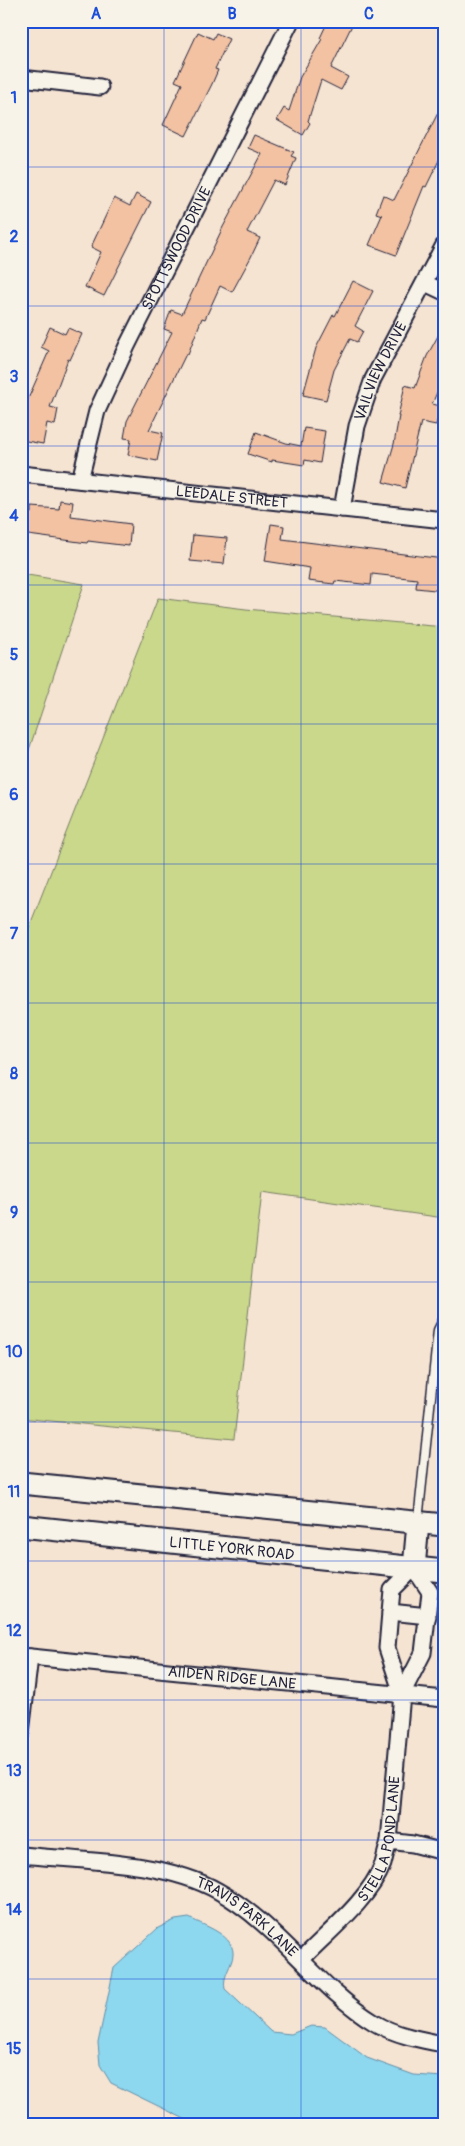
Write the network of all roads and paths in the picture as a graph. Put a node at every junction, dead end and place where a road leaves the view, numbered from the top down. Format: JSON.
{"nodes":[{"id":1,"x":290,"y":21,"type":"edge"},
{"id":2,"x":21,"y":78,"type":"edge"},
{"id":3,"x":100,"y":87,"type":"dead end"},
{"id":4,"x":444,"y":245,"type":"edge"},
{"id":5,"x":425,"y":283,"type":"junction"},
{"id":6,"x":444,"y":292,"type":"edge"},
{"id":7,"x":21,"y":474,"type":"edge"},
{"id":8,"x":80,"y":480,"type":"junction"},
{"id":9,"x":342,"y":508,"type":"junction"},
{"id":10,"x":444,"y":520,"type":"edge"},
{"id":11,"x":444,"y":1318,"type":"edge"},
{"id":12,"x":21,"y":1483,"type":"edge"},
{"id":13,"x":418,"y":1523,"type":"junction"},
{"id":14,"x":444,"y":1525,"type":"edge"},
{"id":15,"x":21,"y":1526,"type":"edge"},
{"id":16,"x":414,"y":1568,"type":"junction"},
{"id":17,"x":444,"y":1571,"type":"edge"},
{"id":18,"x":390,"y":1612,"type":"junction"},
{"id":19,"x":428,"y":1616,"type":"junction"},
{"id":20,"x":26,"y":1656,"type":"edge"},
{"id":21,"x":402,"y":1694,"type":"junction"},
{"id":22,"x":444,"y":1699,"type":"edge"},
{"id":23,"x":21,"y":1733,"type":"edge"},
{"id":24,"x":389,"y":1841,"type":"junction"},
{"id":25,"x":444,"y":1852,"type":"edge"},
{"id":26,"x":21,"y":1855,"type":"edge"},
{"id":27,"x":302,"y":1959,"type":"junction"},
{"id":28,"x":444,"y":2044,"type":"edge"}],
"edges":[{"from":1,"to":8,"type":"street","name":"SPOTTSWOOD DRIVE"},
{"from":2,"to":3,"type":"street"},
{"from":4,"to":5,"type":"street","name":"VAILVIEW DRIVE"},
{"from":5,"to":6,"type":"street"},
{"from":5,"to":9,"type":"street","name":"VAILVIEW DRIVE"},
{"from":7,"to":8,"type":"street","name":"LEEDALE STREET"},
{"from":8,"to":9,"type":"street","name":"LEEDALE STREET"},
{"from":9,"to":10,"type":"street","name":"LEEDALE STREET"},
{"from":11,"to":13,"type":"lane"},
{"from":12,"to":13,"type":"main road"},
{"from":13,"to":14,"type":"main road"},
{"from":13,"to":16,"type":"main road"},
{"from":15,"to":16,"type":"main road","name":"LITTLE YORK ROAD"},
{"from":16,"to":17,"type":"main road","name":"LITTLE YORK ROAD"},
{"from":16,"to":18,"type":"street","name":"STELLA POND LANE"},
{"from":16,"to":19,"type":"street","name":"STELLA POND LANE"},
{"from":18,"to":19,"type":"street"},
{"from":18,"to":21,"type":"street","name":"STELLA POND LANE"},
{"from":19,"to":21,"type":"street","name":"STELLA POND LANE"},
{"from":20,"to":21,"type":"street","name":"AIIDEN RIDGE LANE"},
{"from":20,"to":23,"type":"street"},
{"from":21,"to":22,"type":"street","name":"AIIDEN RIDGE LANE"},
{"from":21,"to":24,"type":"street","name":"STELLA POND LANE"},
{"from":24,"to":25,"type":"street"},
{"from":24,"to":27,"type":"street","name":"STELLA POND LANE"},
{"from":26,"to":27,"type":"street","name":"TRAVIS PARK LANE"},
{"from":27,"to":28,"type":"street","name":"TRAVIS PARK LANE"}]}
